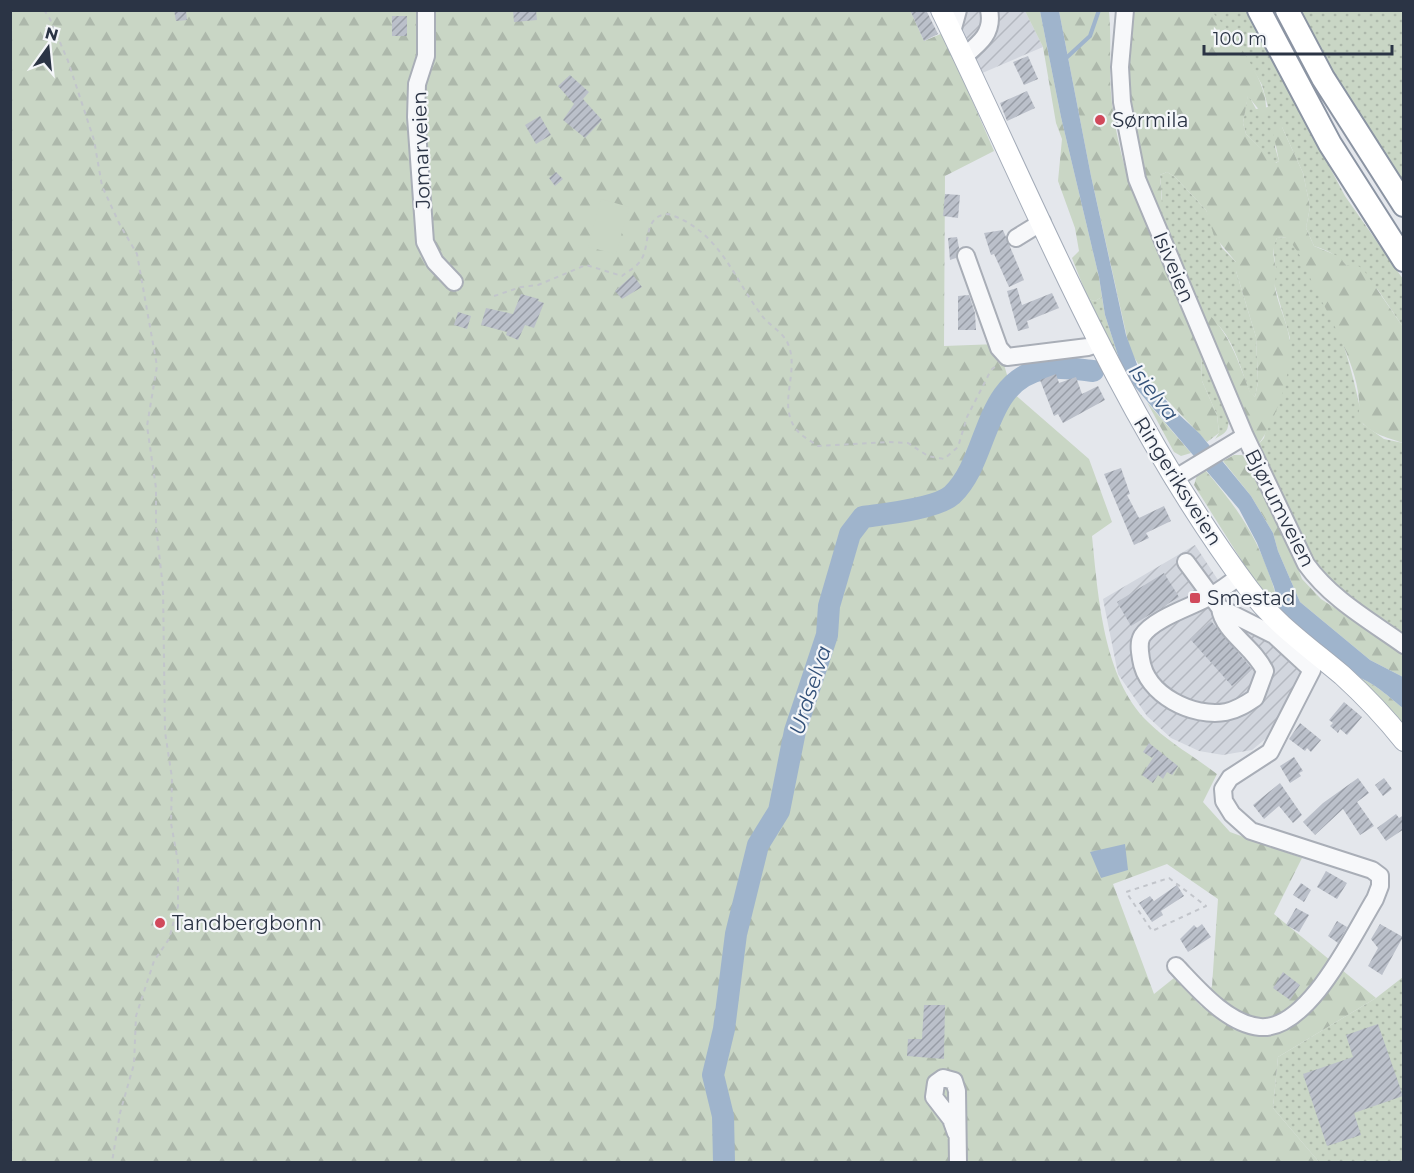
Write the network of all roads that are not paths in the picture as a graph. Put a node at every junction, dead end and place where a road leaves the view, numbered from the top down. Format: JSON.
{"nodes":[{"id":1,"x":426,"y":10,"type":"edge"},
{"id":2,"x":941,"y":10,"type":"edge"},
{"id":3,"x":958,"y":10,"type":"edge"},
{"id":4,"x":989,"y":10,"type":"edge"},
{"id":5,"x":1125,"y":10,"type":"edge"},
{"id":6,"x":1259,"y":10,"type":"edge"},
{"id":7,"x":1287,"y":10,"type":"edge"},
{"id":8,"x":952,"y":32,"type":"junction"},
{"id":9,"x":963,"y":57,"type":"junction"},
{"id":10,"x":1404,"y":205,"type":"edge"},
{"id":11,"x":1042,"y":222,"type":"junction"},
{"id":12,"x":1016,"y":237,"type":"dead end"},
{"id":13,"x":966,"y":256,"type":"dead end"},
{"id":14,"x":1404,"y":261,"type":"edge"},
{"id":15,"x":454,"y":282,"type":"dead end"},
{"id":16,"x":1100,"y":342,"type":"junction"},
{"id":17,"x":1245,"y":436,"type":"junction"},
{"id":18,"x":1174,"y":479,"type":"junction"},
{"id":19,"x":1186,"y":562,"type":"dead end"},
{"id":20,"x":1240,"y":576,"type":"junction"},
{"id":21,"x":1215,"y":602,"type":"junction"},
{"id":22,"x":1404,"y":645,"type":"edge"},
{"id":23,"x":1404,"y":741,"type":"edge"},
{"id":24,"x":1176,"y":966,"type":"dead end"},
{"id":25,"x":956,"y":1133,"type":"dead end"},
{"id":26,"x":958,"y":1162,"type":"edge"}],
"edges":[{"from":1,"to":15,"type":"street","name":"Jomarveien"},
{"from":2,"to":8,"type":"main road","name":"Ringeriksveien"},
{"from":3,"to":8,"type":"street"},
{"from":4,"to":9,"type":"street"},
{"from":5,"to":17,"type":"street","name":"Isiveien"},
{"from":6,"to":14,"type":"highway"},
{"from":7,"to":10,"type":"highway"},
{"from":8,"to":9,"type":"main road","name":"Ringeriksveien"},
{"from":9,"to":11,"type":"main road","name":"Ringeriksveien"},
{"from":11,"to":12,"type":"street"},
{"from":11,"to":16,"type":"main road","name":"Ringeriksveien"},
{"from":13,"to":16,"type":"street"},
{"from":16,"to":18,"type":"main road","name":"Ringeriksveien"},
{"from":17,"to":18,"type":"street"},
{"from":17,"to":22,"type":"street","name":"Bjørumveien"},
{"from":18,"to":20,"type":"main road","name":"Ringeriksveien"},
{"from":19,"to":21,"type":"street"},
{"from":20,"to":21,"type":"street"},
{"from":20,"to":23,"type":"main road","name":"Ringeriksveien"},
{"from":21,"to":21,"type":"street"},
{"from":21,"to":24,"type":"street"},
{"from":25,"to":26,"type":"street"}]}
